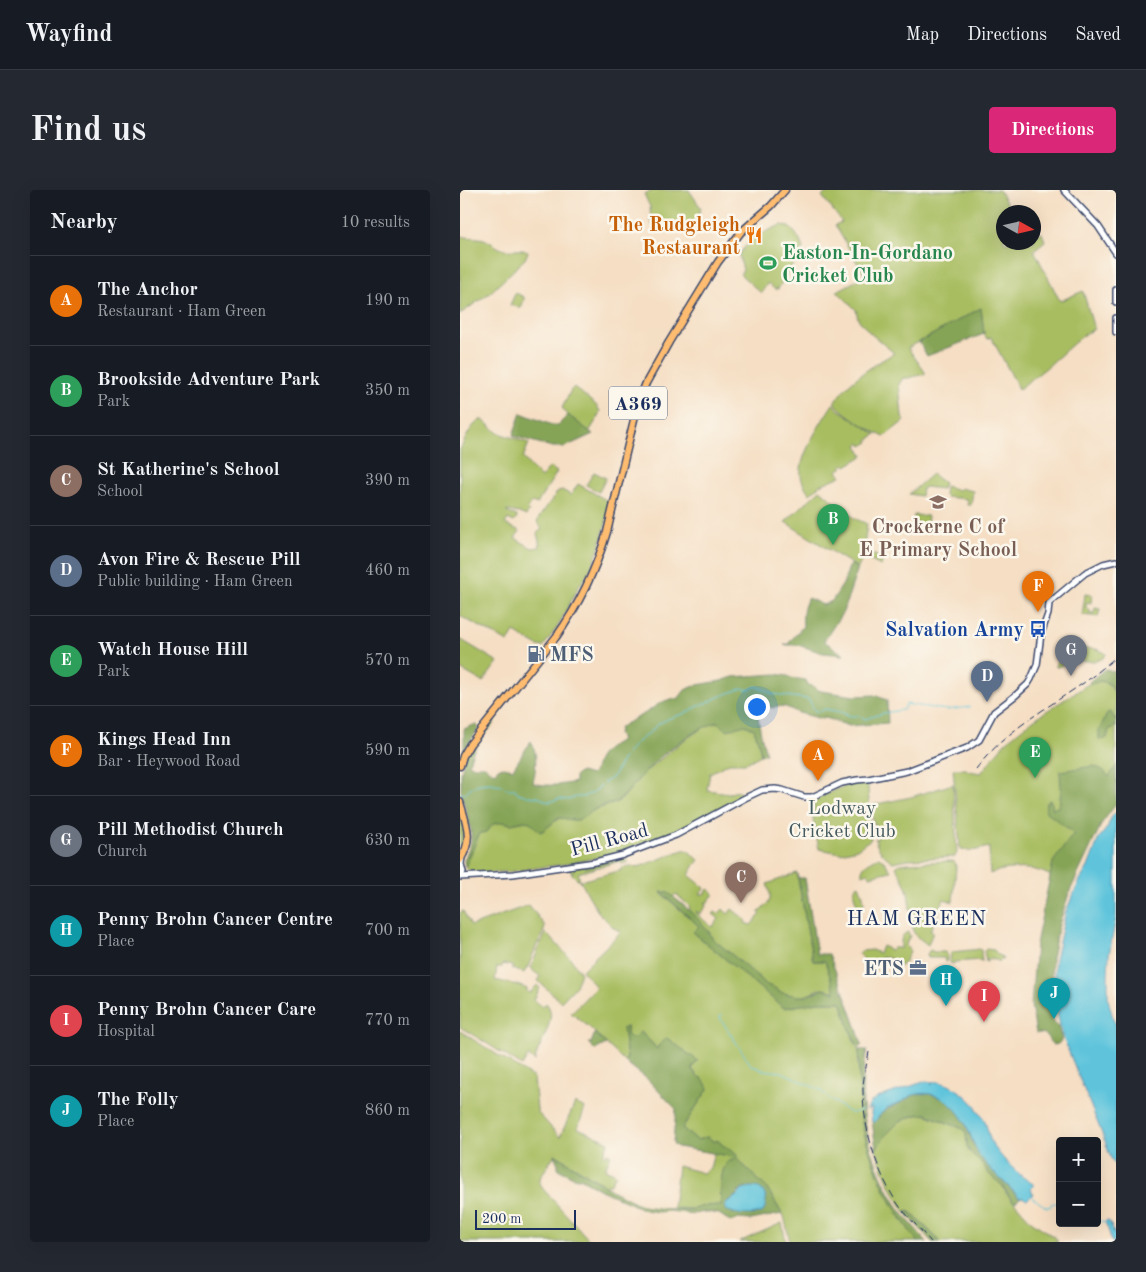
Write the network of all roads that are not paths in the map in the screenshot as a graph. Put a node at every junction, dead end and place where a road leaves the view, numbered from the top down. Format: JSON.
{"nodes":[{"id":1,"x":785,"y":190,"type":"edge"},
{"id":2,"x":1064,"y":190,"type":"edge"},
{"id":3,"x":1116,"y":253,"type":"edge"},
{"id":4,"x":1116,"y":290,"type":"edge"},
{"id":5,"x":1116,"y":302,"type":"edge"},
{"id":6,"x":1116,"y":318,"type":"edge"},
{"id":7,"x":1116,"y":332,"type":"edge"},
{"id":8,"x":1116,"y":561,"type":"edge"},
{"id":9,"x":460,"y":766,"type":"edge"},
{"id":10,"x":460,"y":802,"type":"edge"},
{"id":11,"x":461,"y":858,"type":"edge"},
{"id":12,"x":461,"y":874,"type":"edge"}],
"edges":[{"from":1,"to":9,"type":"main road","number":"A369"},
{"from":2,"to":3,"type":"street"},
{"from":4,"to":5,"type":"street"},
{"from":6,"to":7,"type":"street"},
{"from":8,"to":12,"type":"street","name":"Pill Road"},
{"from":10,"to":11,"type":"main road"},
{"from":11,"to":12,"type":"street","name":"Pill Road"}]}
